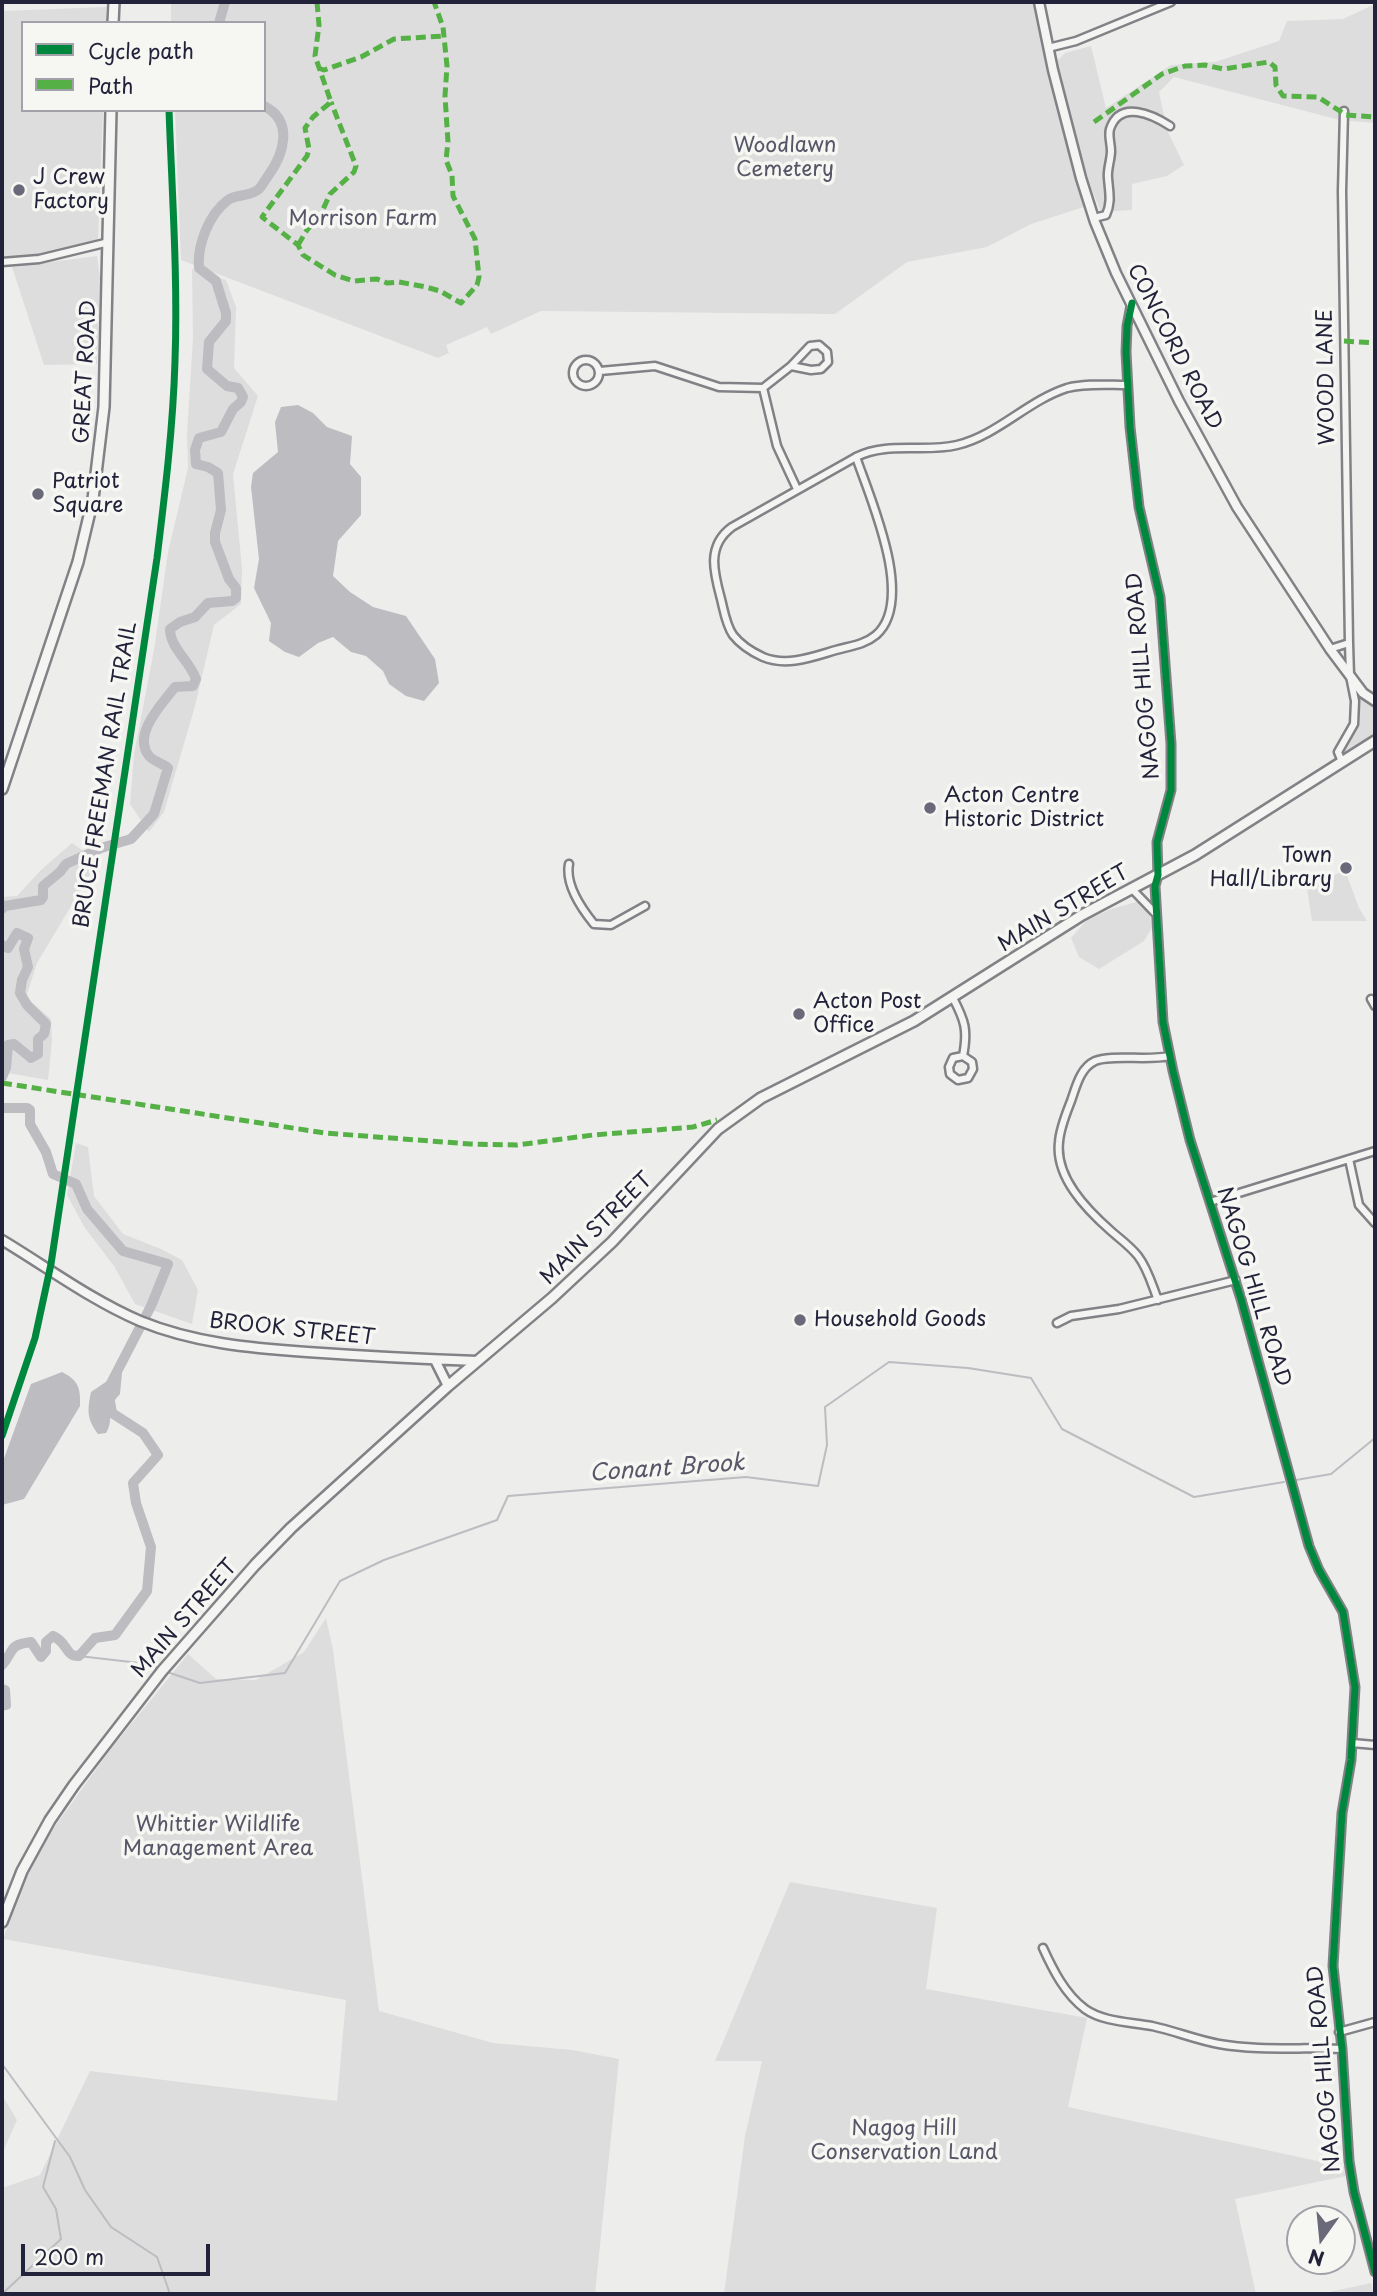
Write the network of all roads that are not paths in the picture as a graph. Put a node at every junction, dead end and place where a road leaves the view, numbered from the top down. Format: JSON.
{"nodes":[{"id":1,"x":114,"y":2,"type":"edge"},
{"id":2,"x":1039,"y":2,"type":"edge"},
{"id":3,"x":1171,"y":2,"type":"edge"},
{"id":4,"x":113,"y":21,"type":"edge"},
{"id":5,"x":1048,"y":48,"type":"junction"},
{"id":6,"x":1344,"y":111,"type":"dead end"},
{"id":7,"x":111,"y":112,"type":"edge"},
{"id":8,"x":1170,"y":125,"type":"dead end"},
{"id":9,"x":1094,"y":218,"type":"junction"},
{"id":10,"x":109,"y":242,"type":"junction"},
{"id":11,"x":2,"y":262,"type":"edge"},
{"id":12,"x":1132,"y":303,"type":"junction"},
{"id":13,"x":791,"y":366,"type":"junction"},
{"id":14,"x":600,"y":371,"type":"junction"},
{"id":15,"x":1127,"y":385,"type":"junction"},
{"id":16,"x":763,"y":388,"type":"junction"},
{"id":17,"x":856,"y":457,"type":"junction"},
{"id":18,"x":797,"y":489,"type":"junction"},
{"id":19,"x":1349,"y":643,"type":"junction"},
{"id":20,"x":1330,"y":649,"type":"junction"},
{"id":21,"x":1350,"y":676,"type":"junction"},
{"id":22,"x":1375,"y":701,"type":"edge"},
{"id":23,"x":1375,"y":741,"type":"edge"},
{"id":24,"x":1342,"y":762,"type":"junction"},
{"id":25,"x":2,"y":789,"type":"edge"},
{"id":26,"x":569,"y":864,"type":"dead end"},
{"id":27,"x":1157,"y":875,"type":"junction"},
{"id":28,"x":1132,"y":888,"type":"junction"},
{"id":29,"x":645,"y":906,"type":"dead end"},
{"id":30,"x":1156,"y":913,"type":"junction"},
{"id":31,"x":953,"y":998,"type":"junction"},
{"id":32,"x":963,"y":1056,"type":"dead end"},
{"id":33,"x":1170,"y":1056,"type":"junction"},
{"id":34,"x":1375,"y":1151,"type":"edge"},
{"id":35,"x":1349,"y":1159,"type":"junction"},
{"id":36,"x":1210,"y":1202,"type":"junction"},
{"id":37,"x":1375,"y":1223,"type":"edge"},
{"id":38,"x":2,"y":1240,"type":"edge"},
{"id":39,"x":1236,"y":1280,"type":"junction"},
{"id":40,"x":1158,"y":1300,"type":"junction"},
{"id":41,"x":1057,"y":1323,"type":"dead end"},
{"id":42,"x":435,"y":1360,"type":"junction"},
{"id":43,"x":477,"y":1362,"type":"junction"},
{"id":44,"x":448,"y":1386,"type":"junction"},
{"id":45,"x":1352,"y":1743,"type":"junction"},
{"id":46,"x":1375,"y":1745,"type":"edge"},
{"id":47,"x":2,"y":1922,"type":"edge"},
{"id":48,"x":1043,"y":1948,"type":"dead end"},
{"id":49,"x":1375,"y":2022,"type":"edge"},
{"id":50,"x":1339,"y":2032,"type":"junction"},
{"id":51,"x":1342,"y":2049,"type":"junction"},
{"id":52,"x":1375,"y":2272,"type":"edge"}],
"edges":[{"from":1,"to":4,"type":"main road"},
{"from":2,"to":5,"type":"street","name":"CONCORD ROAD"},
{"from":3,"to":5,"type":"street"},
{"from":5,"to":9,"type":"street","name":"CONCORD ROAD"},
{"from":6,"to":19,"type":"street","name":"WOOD LANE"},
{"from":7,"to":10,"type":"main road","name":"GREAT ROAD"},
{"from":8,"to":9,"type":"street"},
{"from":9,"to":12,"type":"street","name":"CONCORD ROAD"},
{"from":10,"to":11,"type":"street"},
{"from":10,"to":25,"type":"main road","name":"GREAT ROAD"},
{"from":12,"to":15,"type":"street","name":"NAGOG HILL ROAD"},
{"from":12,"to":20,"type":"street","name":"CONCORD ROAD"},
{"from":13,"to":13,"type":"street"},
{"from":13,"to":16,"type":"street"},
{"from":14,"to":14,"type":"street"},
{"from":14,"to":16,"type":"street"},
{"from":15,"to":17,"type":"street"},
{"from":15,"to":27,"type":"street","name":"NAGOG HILL ROAD"},
{"from":16,"to":18,"type":"street"},
{"from":17,"to":18,"type":"street"},
{"from":17,"to":18,"type":"street"},
{"from":19,"to":20,"type":"street"},
{"from":19,"to":21,"type":"street","name":"WOOD LANE"},
{"from":20,"to":21,"type":"street","name":"CONCORD ROAD"},
{"from":21,"to":22,"type":"street","name":"CONCORD ROAD"},
{"from":21,"to":24,"type":"street","name":"CONCORD ROAD"},
{"from":23,"to":24,"type":"main road","name":"MAIN STREET"},
{"from":24,"to":27,"type":"main road","name":"MAIN STREET"},
{"from":26,"to":29,"type":"street"},
{"from":27,"to":28,"type":"main road","name":"MAIN STREET"},
{"from":27,"to":30,"type":"street","name":"NAGOG HILL ROAD"},
{"from":28,"to":30,"type":"street"},
{"from":28,"to":31,"type":"main road","name":"MAIN STREET"},
{"from":30,"to":33,"type":"street","name":"NAGOG HILL ROAD"},
{"from":31,"to":32,"type":"street"},
{"from":31,"to":43,"type":"main road","name":"MAIN STREET"},
{"from":33,"to":36,"type":"street","name":"NAGOG HILL ROAD"},
{"from":33,"to":40,"type":"street"},
{"from":34,"to":35,"type":"street"},
{"from":35,"to":36,"type":"street"},
{"from":35,"to":37,"type":"street"},
{"from":36,"to":39,"type":"street","name":"NAGOG HILL ROAD"},
{"from":38,"to":42,"type":"street","name":"BROOK STREET"},
{"from":39,"to":40,"type":"street"},
{"from":39,"to":45,"type":"street","name":"NAGOG HILL ROAD"},
{"from":40,"to":41,"type":"street"},
{"from":42,"to":43,"type":"street","name":"BROOK STREET"},
{"from":42,"to":44,"type":"street"},
{"from":43,"to":44,"type":"main road","name":"MAIN STREET"},
{"from":44,"to":47,"type":"main road","name":"MAIN STREET"},
{"from":45,"to":46,"type":"street"},
{"from":45,"to":50,"type":"street","name":"NAGOG HILL ROAD"},
{"from":48,"to":51,"type":"street"},
{"from":49,"to":50,"type":"street"},
{"from":50,"to":51,"type":"street","name":"NAGOG HILL ROAD"},
{"from":51,"to":52,"type":"street","name":"NAGOG HILL ROAD"}]}
